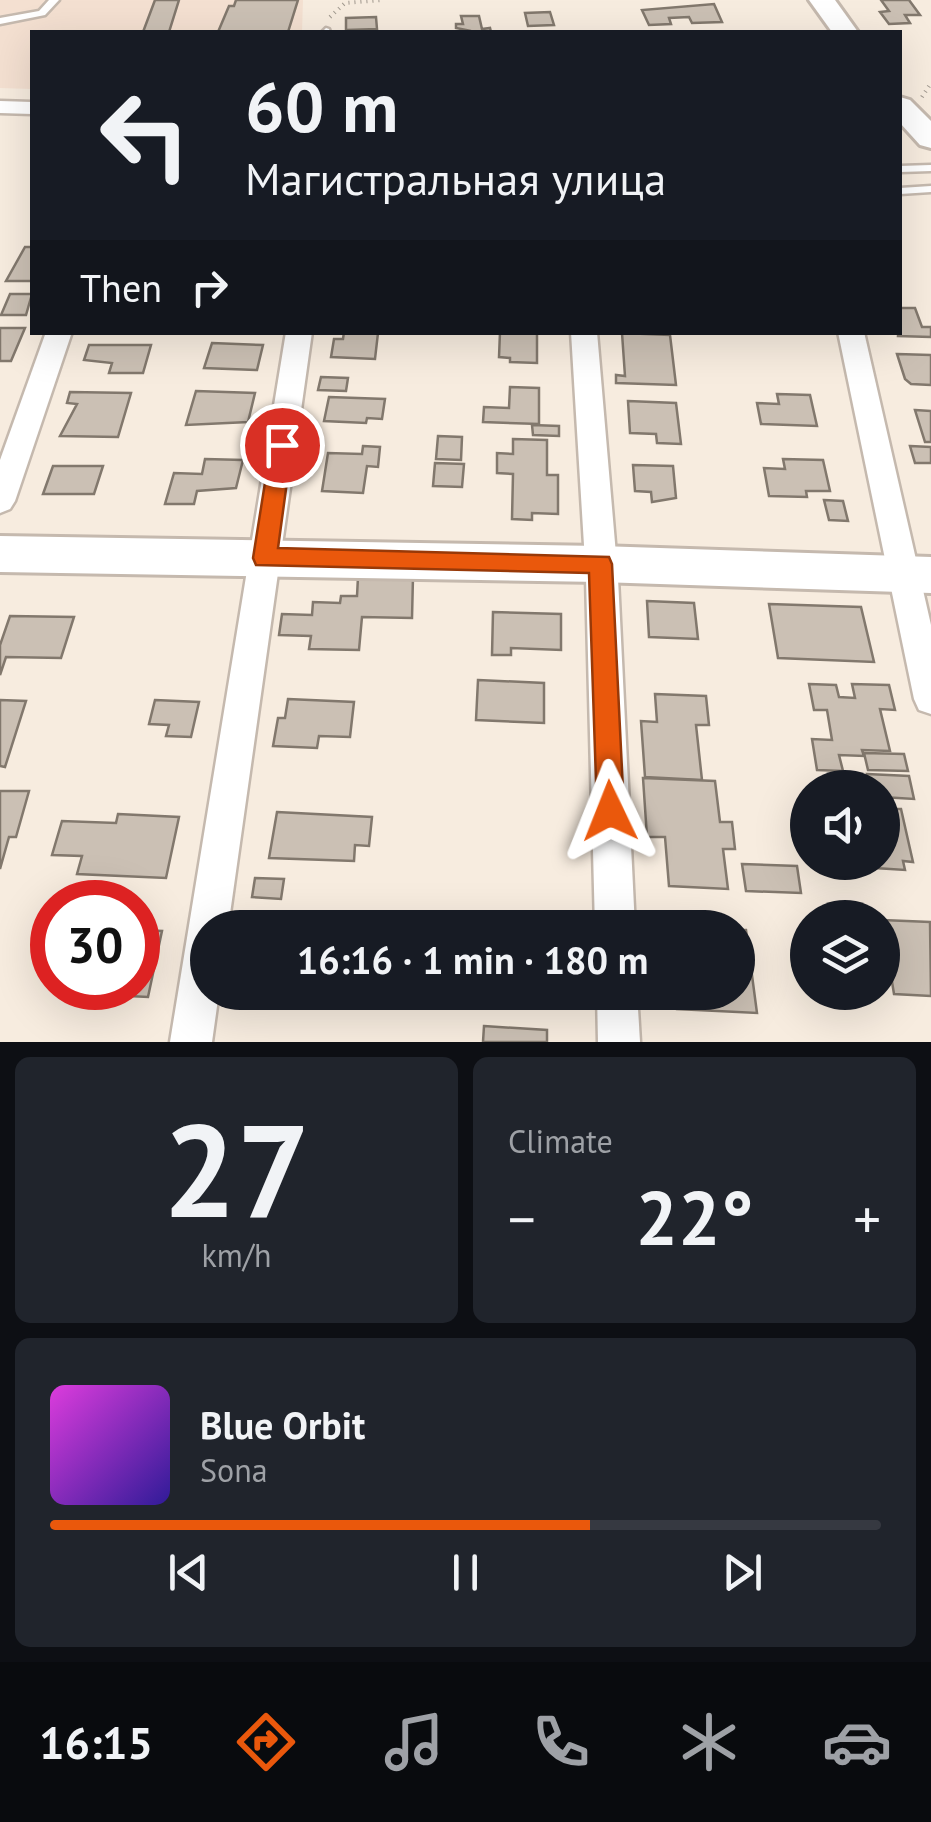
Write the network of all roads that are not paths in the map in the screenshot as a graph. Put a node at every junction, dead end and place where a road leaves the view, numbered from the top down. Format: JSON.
{"nodes":[{"id":1,"x":54,"y":0,"type":"edge"},
{"id":2,"x":822,"y":0,"type":"edge"},
{"id":3,"x":0,"y":20,"type":"edge"},
{"id":4,"x":844,"y":30,"type":"edge"},
{"id":5,"x":0,"y":107,"type":"edge"},
{"id":6,"x":30,"y":108,"type":"edge"},
{"id":7,"x":902,"y":108,"type":"edge"},
{"id":8,"x":931,"y":139,"type":"edge"},
{"id":9,"x":931,"y":168,"type":"edge"},
{"id":10,"x":902,"y":169,"type":"edge"},
{"id":11,"x":931,"y":190,"type":"edge"},
{"id":12,"x":902,"y":191,"type":"edge"},
{"id":13,"x":57,"y":335,"type":"edge"},
{"id":14,"x":299,"y":335,"type":"edge"},
{"id":15,"x":584,"y":335,"type":"edge"},
{"id":16,"x":851,"y":335,"type":"edge"},
{"id":17,"x":0,"y":501,"type":"edge"},
{"id":18,"x":0,"y":554,"type":"edge"},
{"id":19,"x":265,"y":558,"type":"junction"},
{"id":20,"x":600,"y":564,"type":"junction"},
{"id":21,"x":916,"y":574,"type":"edge"},
{"id":22,"x":931,"y":699,"type":"edge"},
{"id":23,"x":211,"y":910,"type":"edge"},
{"id":24,"x":614,"y":910,"type":"edge"},
{"id":25,"x":196,"y":1010,"type":"edge"},
{"id":26,"x":618,"y":1010,"type":"edge"},
{"id":27,"x":191,"y":1042,"type":"edge"},
{"id":28,"x":619,"y":1042,"type":"edge"}],
"edges":[{"from":1,"to":3,"type":"lane"},
{"from":2,"to":4,"type":"street"},
{"from":5,"to":6,"type":"street"},
{"from":7,"to":8,"type":"street"},
{"from":9,"to":10,"type":"lane"},
{"from":11,"to":12,"type":"lane"},
{"from":13,"to":17,"type":"street"},
{"from":14,"to":19,"type":"street"},
{"from":15,"to":20,"type":"street"},
{"from":16,"to":21,"type":"street"},
{"from":18,"to":19,"type":"street"},
{"from":19,"to":20,"type":"street"},
{"from":19,"to":23,"type":"street"},
{"from":20,"to":21,"type":"street"},
{"from":20,"to":24,"type":"street"},
{"from":21,"to":22,"type":"street"},
{"from":25,"to":27,"type":"street"},
{"from":26,"to":28,"type":"street"}]}
